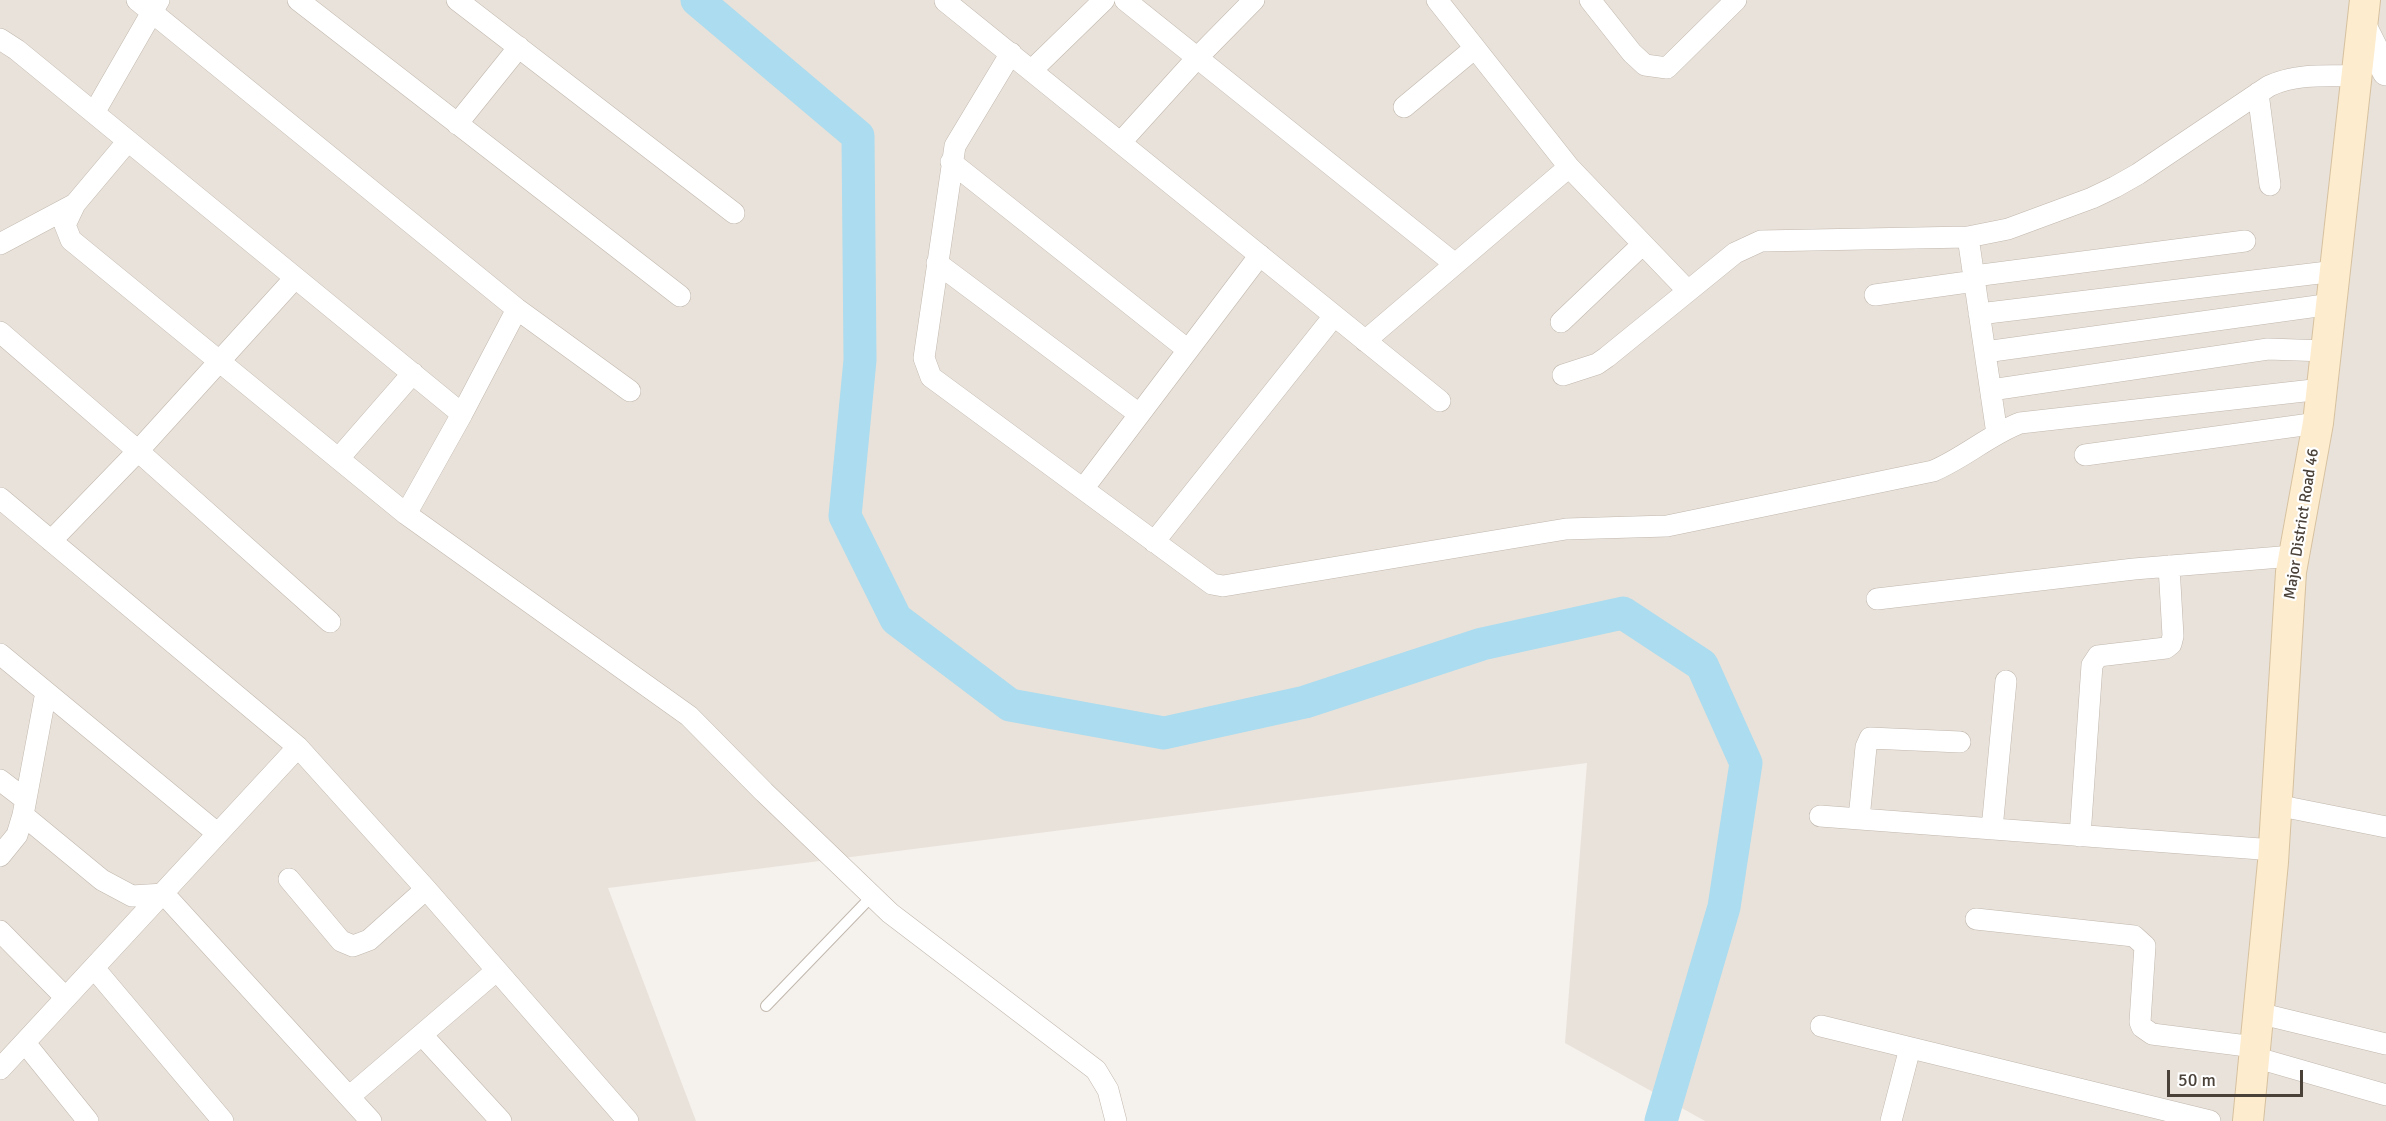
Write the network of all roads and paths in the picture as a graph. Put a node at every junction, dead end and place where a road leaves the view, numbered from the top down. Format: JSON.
{"nodes":[{"id":1,"x":298,"y":0,"type":"edge"},
{"id":2,"x":457,"y":0,"type":"edge"},
{"id":3,"x":945,"y":0,"type":"edge"},
{"id":4,"x":1104,"y":0,"type":"edge"},
{"id":5,"x":1125,"y":0,"type":"edge"},
{"id":6,"x":1254,"y":0,"type":"edge"},
{"id":7,"x":1437,"y":0,"type":"edge"},
{"id":8,"x":1590,"y":0,"type":"edge"},
{"id":9,"x":1736,"y":0,"type":"edge"},
{"id":10,"x":149,"y":4,"type":"edge"},
{"id":11,"x":2365,"y":14,"type":"edge"},
{"id":12,"x":0,"y":39,"type":"edge"},
{"id":13,"x":519,"y":47,"type":"junction"},
{"id":14,"x":1475,"y":48,"type":"junction"},
{"id":15,"x":1011,"y":53,"type":"junction"},
{"id":16,"x":1197,"y":58,"type":"junction"},
{"id":17,"x":1032,"y":70,"type":"junction"},
{"id":18,"x":2372,"y":74,"type":"edge"},
{"id":19,"x":2258,"y":93,"type":"junction"},
{"id":20,"x":1404,"y":107,"type":"dead end"},
{"id":21,"x":94,"y":113,"type":"junction"},
{"id":22,"x":457,"y":123,"type":"junction"},
{"id":23,"x":128,"y":141,"type":"junction"},
{"id":24,"x":1121,"y":142,"type":"junction"},
{"id":25,"x":951,"y":162,"type":"junction"},
{"id":26,"x":1569,"y":166,"type":"junction"},
{"id":27,"x":2270,"y":185,"type":"dead end"},
{"id":28,"x":75,"y":204,"type":"junction"},
{"id":29,"x":734,"y":213,"type":"dead end"},
{"id":30,"x":1968,"y":237,"type":"junction"},
{"id":31,"x":2245,"y":241,"type":"dead end"},
{"id":32,"x":0,"y":244,"type":"edge"},
{"id":33,"x":1643,"y":244,"type":"junction"},
{"id":34,"x":1260,"y":255,"type":"junction"},
{"id":35,"x":937,"y":263,"type":"junction"},
{"id":36,"x":1455,"y":264,"type":"junction"},
{"id":37,"x":2336,"y":271,"type":"junction"},
{"id":38,"x":295,"y":278,"type":"junction"},
{"id":39,"x":1974,"y":279,"type":"junction"},
{"id":40,"x":1688,"y":291,"type":"junction"},
{"id":41,"x":1875,"y":295,"type":"dead end"},
{"id":42,"x":680,"y":296,"type":"dead end"},
{"id":43,"x":2332,"y":303,"type":"junction"},
{"id":44,"x":517,"y":309,"type":"junction"},
{"id":45,"x":1980,"y":314,"type":"junction"},
{"id":46,"x":1334,"y":316,"type":"junction"},
{"id":47,"x":1561,"y":322,"type":"dead end"},
{"id":48,"x":0,"y":332,"type":"edge"},
{"id":49,"x":1365,"y":340,"type":"junction"},
{"id":50,"x":1188,"y":350,"type":"junction"},
{"id":51,"x":2326,"y":351,"type":"junction"},
{"id":52,"x":1985,"y":352,"type":"junction"},
{"id":53,"x":220,"y":360,"type":"junction"},
{"id":54,"x":413,"y":373,"type":"junction"},
{"id":55,"x":1563,"y":375,"type":"dead end"},
{"id":56,"x":2322,"y":389,"type":"junction"},
{"id":57,"x":1990,"y":390,"type":"junction"},
{"id":58,"x":630,"y":391,"type":"dead end"},
{"id":59,"x":1440,"y":401,"type":"dead end"},
{"id":60,"x":462,"y":414,"type":"junction"},
{"id":61,"x":1139,"y":414,"type":"junction"},
{"id":62,"x":2318,"y":423,"type":"junction"},
{"id":63,"x":1997,"y":434,"type":"junction"},
{"id":64,"x":138,"y":451,"type":"junction"},
{"id":65,"x":2085,"y":455,"type":"dead end"},
{"id":66,"x":339,"y":458,"type":"junction"},
{"id":67,"x":1083,"y":489,"type":"junction"},
{"id":68,"x":0,"y":498,"type":"edge"},
{"id":69,"x":406,"y":514,"type":"junction"},
{"id":70,"x":51,"y":541,"type":"junction"},
{"id":71,"x":1154,"y":542,"type":"junction"},
{"id":72,"x":2169,"y":566,"type":"junction"},
{"id":73,"x":2291,"y":575,"type":"junction"},
{"id":74,"x":1877,"y":599,"type":"dead end"},
{"id":75,"x":330,"y":622,"type":"dead end"},
{"id":76,"x":0,"y":654,"type":"edge"},
{"id":77,"x":2006,"y":681,"type":"dead end"},
{"id":78,"x":46,"y":692,"type":"junction"},
{"id":79,"x":1960,"y":742,"type":"dead end"},
{"id":80,"x":298,"y":747,"type":"junction"},
{"id":81,"x":0,"y":780,"type":"edge"},
{"id":82,"x":2276,"y":805,"type":"junction"},
{"id":83,"x":24,"y":808,"type":"junction"},
{"id":84,"x":1820,"y":816,"type":"dead end"},
{"id":85,"x":1859,"y":819,"type":"junction"},
{"id":86,"x":2386,"y":827,"type":"edge"},
{"id":87,"x":1992,"y":829,"type":"junction"},
{"id":88,"x":217,"y":833,"type":"junction"},
{"id":89,"x":2080,"y":836,"type":"junction"},
{"id":90,"x":2274,"y":850,"type":"junction"},
{"id":91,"x":0,"y":856,"type":"edge"},
{"id":92,"x":289,"y":879,"type":"dead end"},
{"id":93,"x":426,"y":889,"type":"junction"},
{"id":94,"x":164,"y":894,"type":"junction"},
{"id":95,"x":872,"y":896,"type":"junction"},
{"id":96,"x":1976,"y":919,"type":"dead end"},
{"id":97,"x":0,"y":931,"type":"edge"},
{"id":98,"x":94,"y":968,"type":"junction"},
{"id":99,"x":496,"y":971,"type":"junction"},
{"id":100,"x":66,"y":998,"type":"junction"},
{"id":101,"x":766,"y":1006,"type":"dead end"},
{"id":102,"x":2258,"y":1013,"type":"junction"},
{"id":103,"x":1821,"y":1026,"type":"dead end"},
{"id":104,"x":422,"y":1035,"type":"junction"},
{"id":105,"x":24,"y":1043,"type":"junction"},
{"id":106,"x":2386,"y":1044,"type":"edge"},
{"id":107,"x":1910,"y":1048,"type":"junction"},
{"id":108,"x":2254,"y":1052,"type":"junction"},
{"id":109,"x":0,"y":1069,"type":"edge"},
{"id":110,"x":2386,"y":1095,"type":"edge"},
{"id":111,"x":350,"y":1096,"type":"junction"},
{"id":112,"x":2137,"y":1113,"type":"edge"},
{"id":113,"x":88,"y":1121,"type":"edge"},
{"id":114,"x":223,"y":1121,"type":"edge"},
{"id":115,"x":372,"y":1121,"type":"edge"},
{"id":116,"x":501,"y":1121,"type":"edge"},
{"id":117,"x":628,"y":1121,"type":"edge"},
{"id":118,"x":1116,"y":1121,"type":"edge"},
{"id":119,"x":1891,"y":1121,"type":"edge"},
{"id":120,"x":2210,"y":1121,"type":"edge"},
{"id":121,"x":2248,"y":1121,"type":"edge"}],
"edges":[{"from":1,"to":22,"type":"street"},
{"from":2,"to":13,"type":"street"},
{"from":3,"to":15,"type":"street"},
{"from":4,"to":17,"type":"street"},
{"from":5,"to":16,"type":"street"},
{"from":6,"to":16,"type":"street"},
{"from":7,"to":14,"type":"street"},
{"from":8,"to":9,"type":"street"},
{"from":10,"to":21,"type":"street"},
{"from":10,"to":44,"type":"street"},
{"from":11,"to":18,"type":"main road","name":"Major District Road 46"},
{"from":12,"to":21,"type":"street"},
{"from":13,"to":22,"type":"street"},
{"from":13,"to":29,"type":"street"},
{"from":14,"to":20,"type":"street"},
{"from":14,"to":26,"type":"street"},
{"from":15,"to":17,"type":"street"},
{"from":15,"to":25,"type":"street"},
{"from":16,"to":24,"type":"street"},
{"from":16,"to":36,"type":"street"},
{"from":17,"to":24,"type":"street"},
{"from":18,"to":19,"type":"street"},
{"from":18,"to":37,"type":"main road","name":"Major District Road 46"},
{"from":19,"to":27,"type":"street"},
{"from":19,"to":30,"type":"street"},
{"from":21,"to":23,"type":"street"},
{"from":22,"to":42,"type":"street"},
{"from":23,"to":28,"type":"street"},
{"from":23,"to":38,"type":"street"},
{"from":24,"to":34,"type":"street"},
{"from":25,"to":35,"type":"street"},
{"from":25,"to":50,"type":"street"},
{"from":26,"to":33,"type":"street"},
{"from":26,"to":36,"type":"street"},
{"from":28,"to":32,"type":"street"},
{"from":28,"to":53,"type":"street"},
{"from":30,"to":39,"type":"street"},
{"from":30,"to":40,"type":"street"},
{"from":31,"to":39,"type":"street"},
{"from":33,"to":40,"type":"street"},
{"from":33,"to":47,"type":"street"},
{"from":34,"to":46,"type":"street"},
{"from":34,"to":50,"type":"street"},
{"from":35,"to":61,"type":"street"},
{"from":35,"to":67,"type":"street"},
{"from":36,"to":49,"type":"street"},
{"from":37,"to":43,"type":"main road","name":"Major District Road 46"},
{"from":37,"to":45,"type":"street"},
{"from":38,"to":53,"type":"street"},
{"from":38,"to":54,"type":"street"},
{"from":39,"to":41,"type":"street"},
{"from":39,"to":45,"type":"street"},
{"from":40,"to":55,"type":"street"},
{"from":43,"to":51,"type":"main road","name":"Major District Road 46"},
{"from":43,"to":52,"type":"street"},
{"from":44,"to":58,"type":"street"},
{"from":44,"to":60,"type":"street"},
{"from":45,"to":52,"type":"street"},
{"from":46,"to":49,"type":"street"},
{"from":46,"to":71,"type":"street"},
{"from":48,"to":64,"type":"street"},
{"from":49,"to":59,"type":"street"},
{"from":50,"to":61,"type":"street"},
{"from":51,"to":56,"type":"main road","name":"Major District Road 46"},
{"from":51,"to":57,"type":"street"},
{"from":52,"to":57,"type":"street"},
{"from":53,"to":64,"type":"street"},
{"from":53,"to":66,"type":"street"},
{"from":54,"to":60,"type":"street"},
{"from":54,"to":66,"type":"street"},
{"from":56,"to":62,"type":"main road","name":"Major District Road 46"},
{"from":56,"to":63,"type":"street"},
{"from":57,"to":63,"type":"street"},
{"from":60,"to":69,"type":"street"},
{"from":61,"to":67,"type":"street"},
{"from":62,"to":65,"type":"street"},
{"from":62,"to":73,"type":"main road","name":"Major District Road 46"},
{"from":63,"to":71,"type":"street"},
{"from":64,"to":70,"type":"street"},
{"from":64,"to":75,"type":"street"},
{"from":66,"to":69,"type":"street"},
{"from":67,"to":71,"type":"street"},
{"from":68,"to":70,"type":"street"},
{"from":69,"to":95,"type":"street"},
{"from":70,"to":80,"type":"street"},
{"from":72,"to":73,"type":"street"},
{"from":72,"to":74,"type":"street"},
{"from":72,"to":89,"type":"street"},
{"from":73,"to":82,"type":"main road","name":"Major District Road 46"},
{"from":76,"to":78,"type":"street"},
{"from":77,"to":87,"type":"street"},
{"from":78,"to":83,"type":"street"},
{"from":78,"to":88,"type":"street"},
{"from":79,"to":85,"type":"street"},
{"from":80,"to":88,"type":"street"},
{"from":80,"to":93,"type":"street"},
{"from":81,"to":83,"type":"street"},
{"from":82,"to":86,"type":"street"},
{"from":82,"to":90,"type":"main road","name":"Major District Road 46"},
{"from":83,"to":91,"type":"street"},
{"from":83,"to":94,"type":"street"},
{"from":84,"to":85,"type":"street"},
{"from":85,"to":87,"type":"street"},
{"from":87,"to":89,"type":"street"},
{"from":88,"to":94,"type":"street"},
{"from":89,"to":90,"type":"street"},
{"from":90,"to":102,"type":"main road","name":"Major District Road 46"},
{"from":92,"to":93,"type":"street"},
{"from":93,"to":99,"type":"street"},
{"from":94,"to":98,"type":"street"},
{"from":94,"to":111,"type":"street"},
{"from":95,"to":101,"type":"lane"},
{"from":95,"to":118,"type":"street"},
{"from":96,"to":108,"type":"street"},
{"from":97,"to":100,"type":"street"},
{"from":98,"to":100,"type":"street"},
{"from":98,"to":114,"type":"street"},
{"from":99,"to":104,"type":"street"},
{"from":99,"to":117,"type":"street"},
{"from":100,"to":105,"type":"street"},
{"from":102,"to":106,"type":"street"},
{"from":102,"to":108,"type":"main road","name":"Major District Road 46"},
{"from":103,"to":107,"type":"street"},
{"from":104,"to":111,"type":"street"},
{"from":104,"to":116,"type":"street"},
{"from":105,"to":109,"type":"street"},
{"from":105,"to":113,"type":"street"},
{"from":107,"to":112,"type":"street"},
{"from":107,"to":119,"type":"street"},
{"from":108,"to":110,"type":"street"},
{"from":108,"to":121,"type":"main road","name":"Major District Road 46"},
{"from":111,"to":115,"type":"street"},
{"from":112,"to":120,"type":"street"}]}
